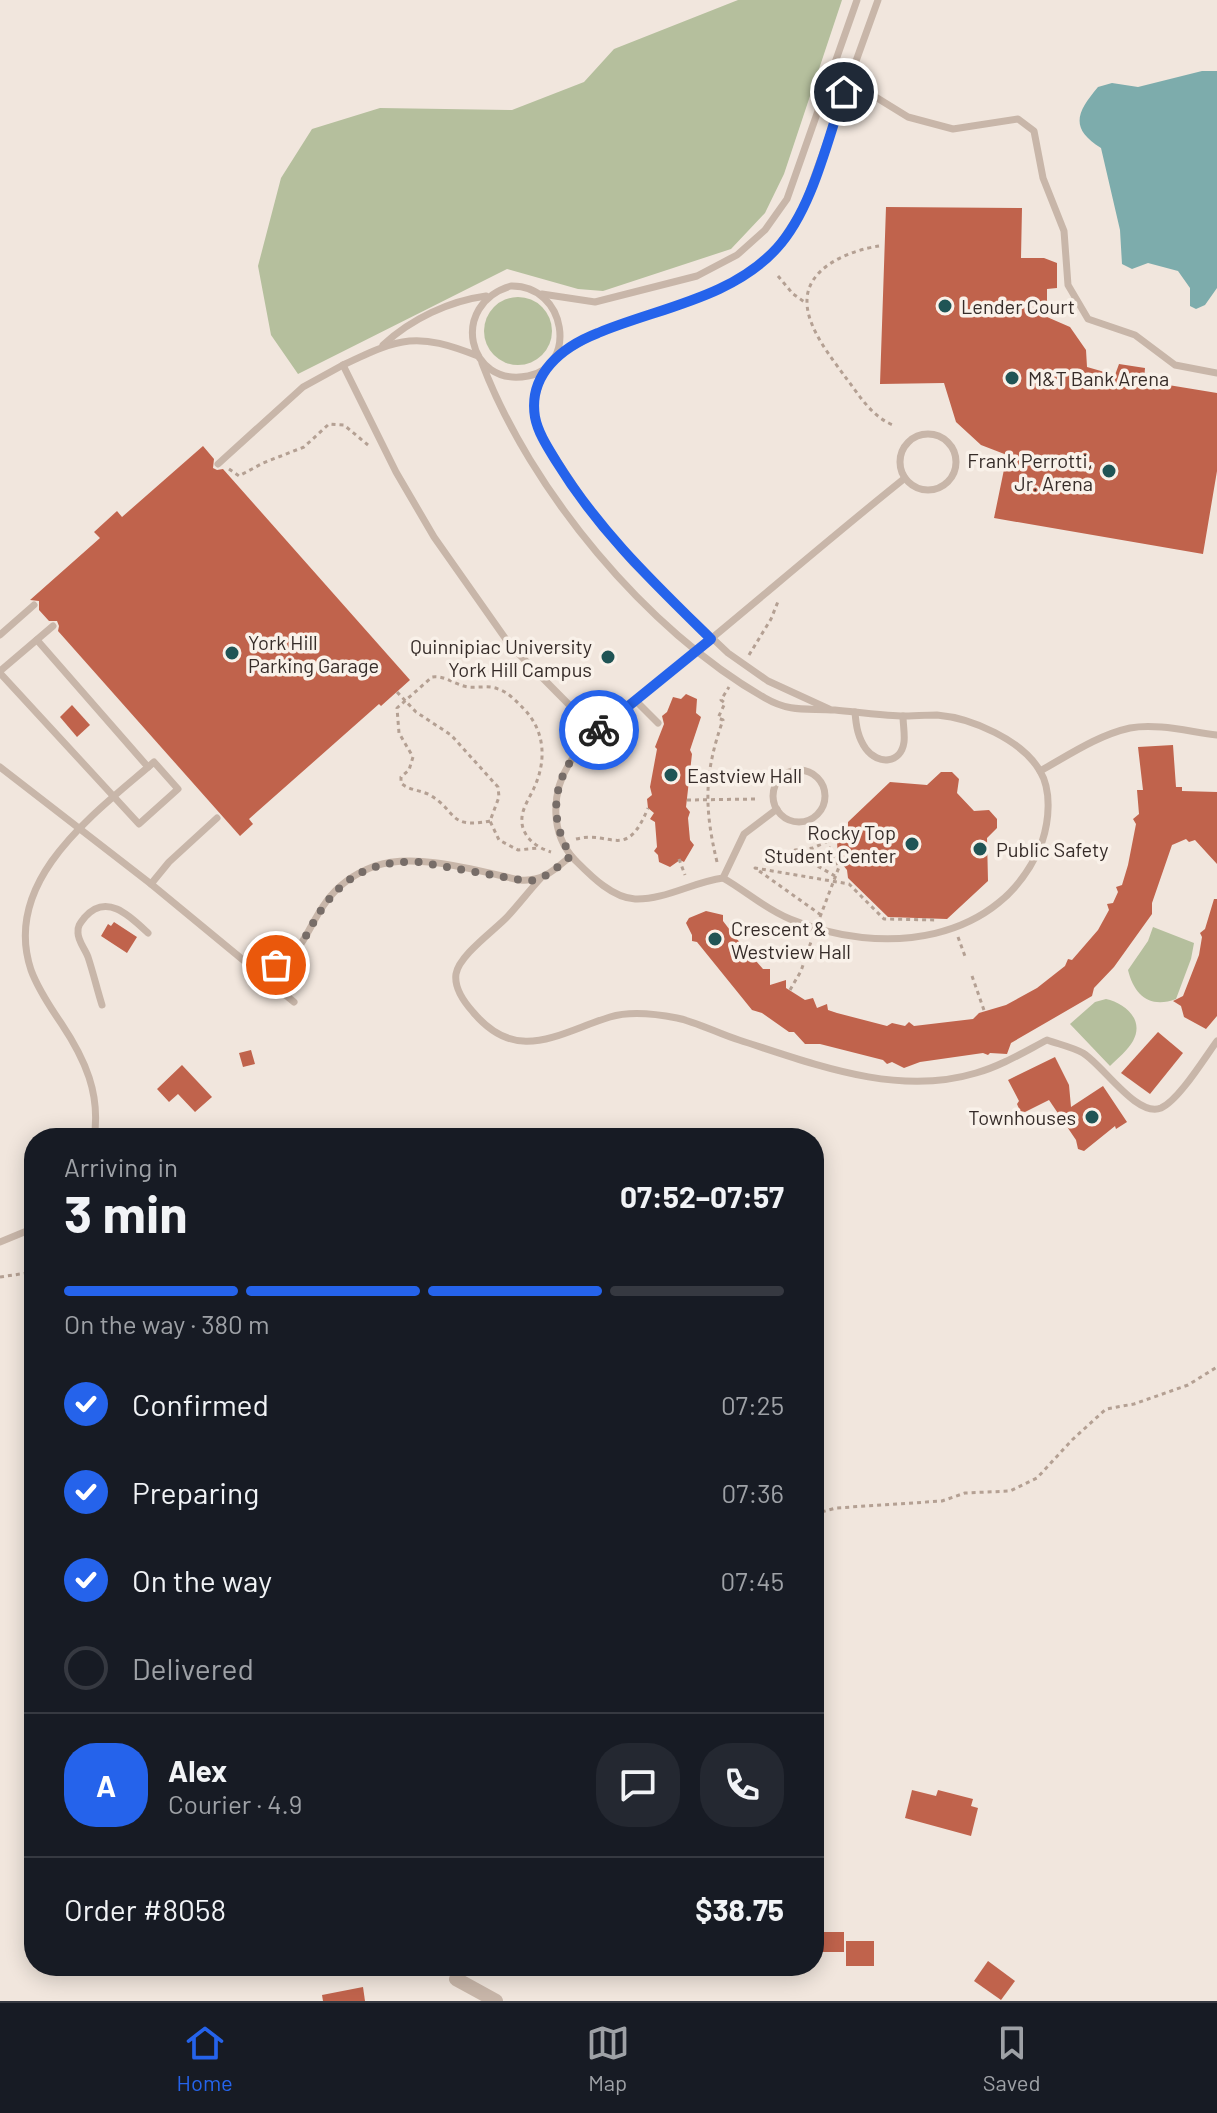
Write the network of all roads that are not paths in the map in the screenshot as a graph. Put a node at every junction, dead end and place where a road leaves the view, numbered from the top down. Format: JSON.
{"nodes":[{"id":1,"x":857,"y":0,"type":"edge"},
{"id":2,"x":878,"y":0,"type":"edge"},
{"id":3,"x":829,"y":74,"type":"junction"},
{"id":4,"x":848,"y":80,"type":"junction"},
{"id":5,"x":792,"y":182,"type":"junction"},
{"id":6,"x":810,"y":188,"type":"junction"},
{"id":7,"x":542,"y":294,"type":"junction"},
{"id":8,"x":488,"y":296,"type":"junction"},
{"id":9,"x":382,"y":346,"type":"junction"},
{"id":10,"x":557,"y":356,"type":"junction"},
{"id":11,"x":480,"y":359,"type":"junction"},
{"id":12,"x":343,"y":365,"type":"junction"},
{"id":13,"x":544,"y":370,"type":"junction"},
{"id":14,"x":1217,"y":373,"type":"edge"},
{"id":15,"x":220,"y":463,"type":"road end"},
{"id":16,"x":905,"y":478,"type":"junction"},
{"id":17,"x":34,"y":605,"type":"dead end"},
{"id":18,"x":53,"y":626,"type":"dead end"},
{"id":19,"x":0,"y":635,"type":"edge"},
{"id":20,"x":711,"y":639,"type":"junction"},
{"id":21,"x":37,"y":640,"type":"junction"},
{"id":22,"x":696,"y":651,"type":"junction"},
{"id":23,"x":0,"y":672,"type":"edge"},
{"id":24,"x":635,"y":700,"type":"junction"},
{"id":25,"x":831,"y":710,"type":"junction"},
{"id":26,"x":855,"y":712,"type":"junction"},
{"id":27,"x":903,"y":716,"type":"junction"},
{"id":28,"x":658,"y":723,"type":"dead end"},
{"id":29,"x":596,"y":732,"type":"junction"},
{"id":30,"x":1217,"y":735,"type":"edge"},
{"id":31,"x":0,"y":767,"type":"edge"},
{"id":32,"x":148,"y":767,"type":"junction"},
{"id":33,"x":1040,"y":771,"type":"junction"},
{"id":34,"x":114,"y":797,"type":"junction"},
{"id":35,"x":777,"y":809,"type":"junction"},
{"id":36,"x":217,"y":818,"type":"dead end"},
{"id":37,"x":79,"y":830,"type":"junction"},
{"id":38,"x":571,"y":856,"type":"junction"},
{"id":39,"x":723,"y":878,"type":"junction"},
{"id":40,"x":540,"y":879,"type":"junction"},
{"id":41,"x":151,"y":884,"type":"junction"},
{"id":42,"x":148,"y":933,"type":"dead end"},
{"id":43,"x":249,"y":963,"type":"junction"},
{"id":44,"x":294,"y":1002,"type":"dead end"},
{"id":45,"x":102,"y":1005,"type":"dead end"},
{"id":46,"x":1217,"y":1041,"type":"edge"},
{"id":47,"x":95,"y":1128,"type":"edge"},
{"id":48,"x":24,"y":1232,"type":"edge"},
{"id":49,"x":0,"y":1242,"type":"edge"},
{"id":50,"x":456,"y":1979,"type":"dead end"},
{"id":51,"x":496,"y":2001,"type":"edge"}],
"edges":[{"from":1,"to":3,"type":"lane"},
{"from":2,"to":4,"type":"lane"},
{"from":3,"to":4,"type":"lane"},
{"from":3,"to":5,"type":"lane"},
{"from":4,"to":6,"type":"lane"},
{"from":4,"to":14,"type":"lane"},
{"from":5,"to":6,"type":"lane"},
{"from":5,"to":7,"type":"lane"},
{"from":6,"to":10,"type":"lane"},
{"from":7,"to":8,"type":"lane"},
{"from":7,"to":10,"type":"lane"},
{"from":8,"to":9,"type":"lane"},
{"from":8,"to":11,"type":"lane"},
{"from":9,"to":11,"type":"lane"},
{"from":9,"to":12,"type":"lane"},
{"from":10,"to":13,"type":"lane"},
{"from":11,"to":13,"type":"lane"},
{"from":11,"to":22,"type":"lane"},
{"from":12,"to":15,"type":"lane"},
{"from":12,"to":29,"type":"lane"},
{"from":13,"to":20,"type":"lane"},
{"from":16,"to":16,"type":"lane"},
{"from":16,"to":20,"type":"lane"},
{"from":17,"to":19,"type":"lane"},
{"from":18,"to":21,"type":"lane"},
{"from":20,"to":22,"type":"lane"},
{"from":20,"to":25,"type":"lane"},
{"from":21,"to":23,"type":"lane"},
{"from":21,"to":32,"type":"lane"},
{"from":22,"to":24,"type":"lane"},
{"from":22,"to":25,"type":"lane"},
{"from":23,"to":34,"type":"lane"},
{"from":24,"to":28,"type":"lane"},
{"from":24,"to":29,"type":"lane"},
{"from":25,"to":26,"type":"lane"},
{"from":26,"to":27,"type":"lane"},
{"from":26,"to":27,"type":"lane"},
{"from":27,"to":33,"type":"lane"},
{"from":29,"to":38,"type":"lane"},
{"from":30,"to":33,"type":"lane"},
{"from":31,"to":37,"type":"lane"},
{"from":32,"to":34,"type":"lane"},
{"from":32,"to":34,"type":"lane"},
{"from":33,"to":39,"type":"lane"},
{"from":34,"to":37,"type":"lane"},
{"from":35,"to":35,"type":"lane"},
{"from":35,"to":39,"type":"lane"},
{"from":36,"to":41,"type":"lane"},
{"from":37,"to":41,"type":"lane"},
{"from":37,"to":47,"type":"lane"},
{"from":38,"to":39,"type":"lane"},
{"from":38,"to":40,"type":"lane"},
{"from":40,"to":43,"type":"lane"},
{"from":40,"to":46,"type":"lane"},
{"from":41,"to":43,"type":"lane"},
{"from":42,"to":45,"type":"lane"},
{"from":43,"to":44,"type":"lane"},
{"from":48,"to":49,"type":"lane"},
{"from":50,"to":51,"type":"street"}]}
